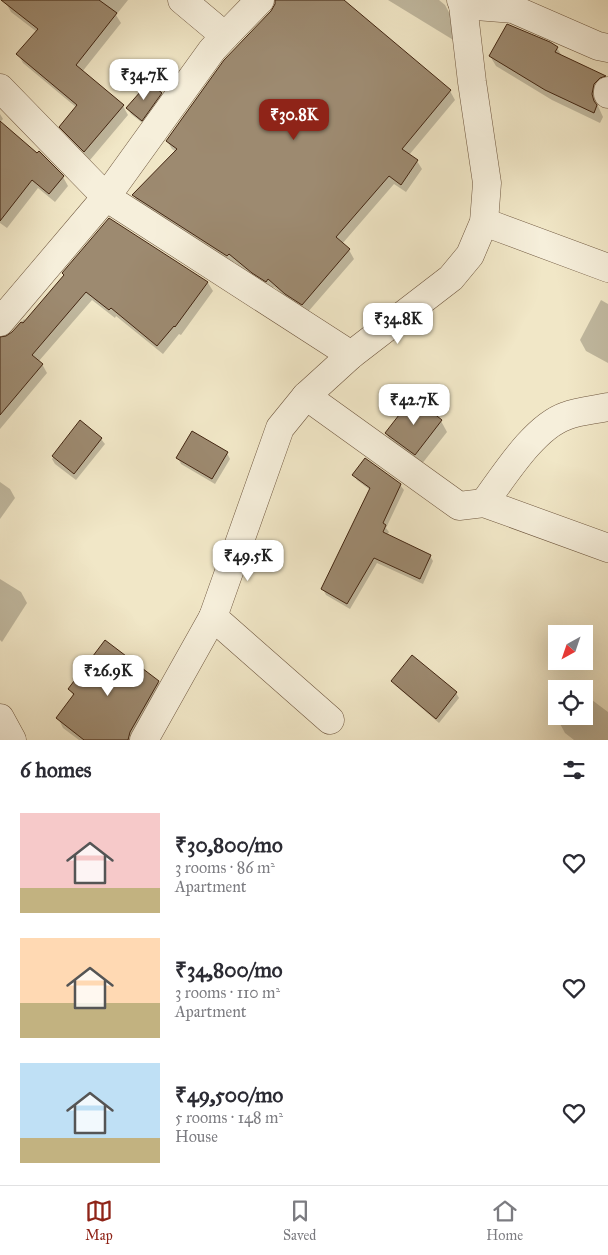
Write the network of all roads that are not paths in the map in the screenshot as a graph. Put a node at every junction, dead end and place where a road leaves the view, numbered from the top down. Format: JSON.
{"nodes":[{"id":1,"x":182,"y":0,"type":"edge"},
{"id":2,"x":260,"y":0,"type":"edge"},
{"id":3,"x":462,"y":3,"type":"edge"},
{"id":4,"x":225,"y":36,"type":"junction"},
{"id":5,"x":608,"y":48,"type":"edge"},
{"id":6,"x":0,"y":88,"type":"edge"},
{"id":7,"x":106,"y":197,"type":"junction"},
{"id":8,"x":484,"y":222,"type":"junction"},
{"id":9,"x":608,"y":268,"type":"edge"},
{"id":10,"x":0,"y":322,"type":"edge"},
{"id":11,"x":351,"y":355,"type":"junction"},
{"id":12,"x":306,"y":396,"type":"junction"},
{"id":13,"x":608,"y":407,"type":"edge"},
{"id":14,"x":484,"y":503,"type":"junction"},
{"id":15,"x":608,"y":548,"type":"edge"},
{"id":16,"x":213,"y":617,"type":"junction"},
{"id":17,"x":0,"y":718,"type":"edge"},
{"id":18,"x":330,"y":720,"type":"dead end"},
{"id":19,"x":12,"y":740,"type":"edge"},
{"id":20,"x":144,"y":740,"type":"edge"}],
"edges":[{"from":1,"to":4,"type":"street"},
{"from":2,"to":4,"type":"street"},
{"from":3,"to":5,"type":"street"},
{"from":3,"to":8,"type":"street"},
{"from":4,"to":7,"type":"street"},
{"from":6,"to":7,"type":"street"},
{"from":7,"to":10,"type":"street"},
{"from":7,"to":11,"type":"street"},
{"from":8,"to":9,"type":"street"},
{"from":8,"to":11,"type":"street"},
{"from":11,"to":12,"type":"street"},
{"from":12,"to":14,"type":"street"},
{"from":12,"to":16,"type":"street"},
{"from":13,"to":14,"type":"street"},
{"from":14,"to":15,"type":"street"},
{"from":16,"to":18,"type":"street"},
{"from":16,"to":20,"type":"street"},
{"from":17,"to":19,"type":"street"}]}
